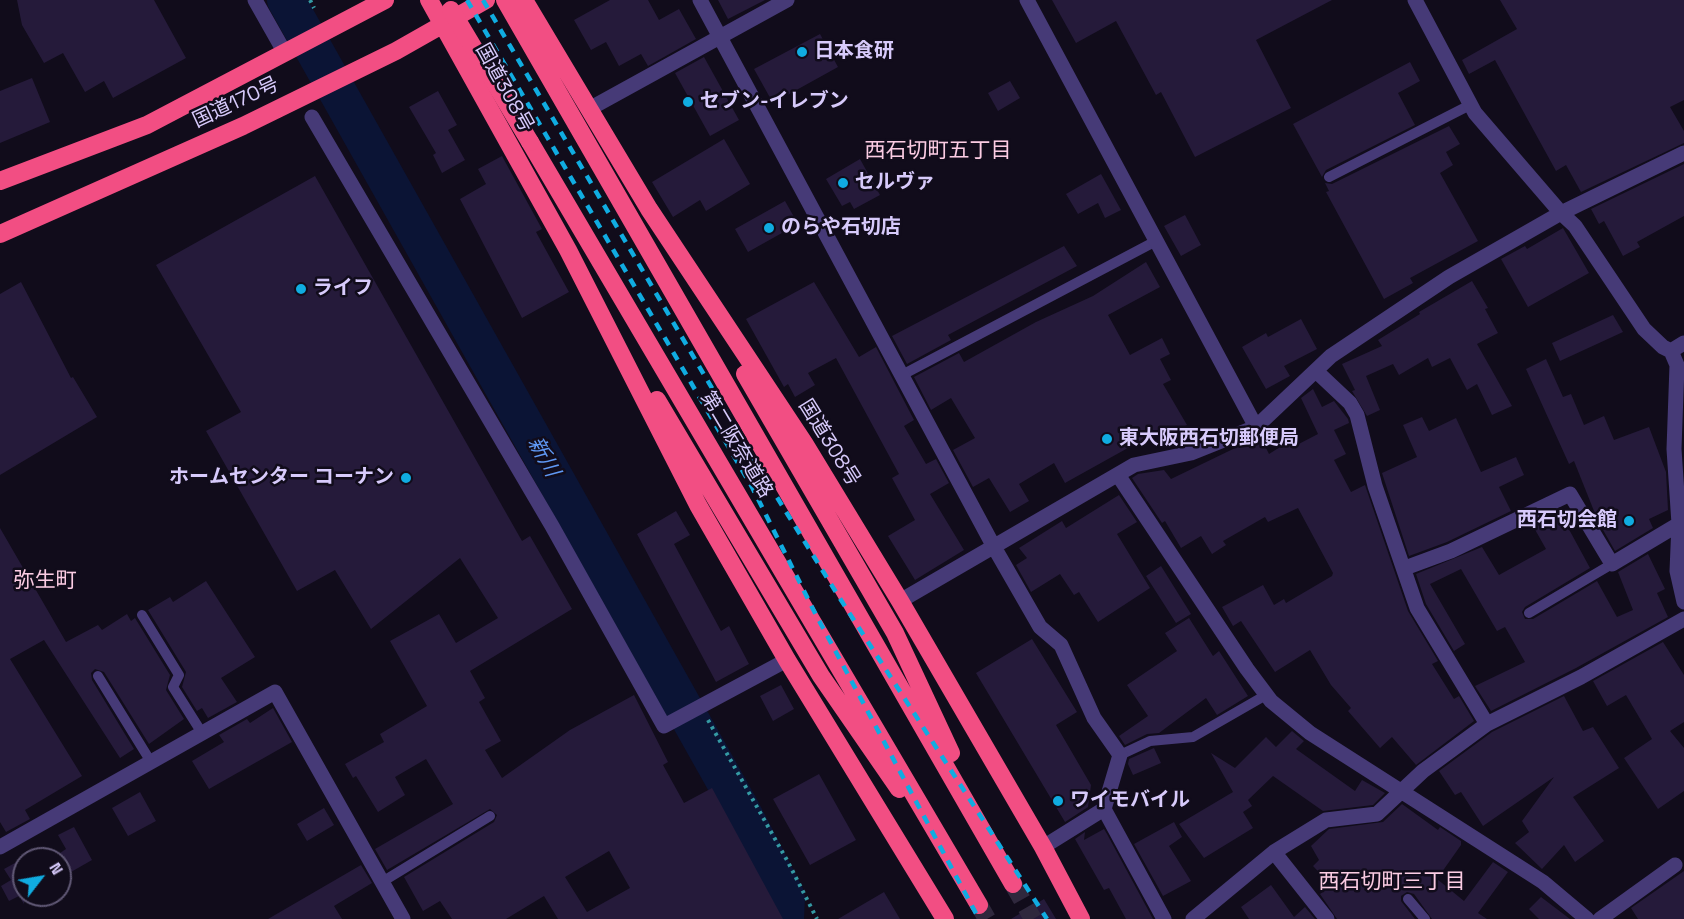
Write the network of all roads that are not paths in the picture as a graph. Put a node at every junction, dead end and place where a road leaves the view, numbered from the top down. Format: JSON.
{"nodes":[{"id":1,"x":255,"y":0,"type":"edge"},
{"id":2,"x":385,"y":0,"type":"edge"},
{"id":3,"x":429,"y":0,"type":"edge"},
{"id":4,"x":486,"y":0,"type":"edge"},
{"id":5,"x":505,"y":0,"type":"edge"},
{"id":6,"x":524,"y":0,"type":"edge"},
{"id":7,"x":700,"y":0,"type":"edge"},
{"id":8,"x":787,"y":0,"type":"edge"},
{"id":9,"x":1027,"y":0,"type":"edge"},
{"id":10,"x":1415,"y":0,"type":"edge"},
{"id":11,"x":447,"y":12,"type":"edge"},
{"id":12,"x":720,"y":36,"type":"junction"},
{"id":13,"x":290,"y":50,"type":"junction"},
{"id":14,"x":1470,"y":105,"type":"junction"},
{"id":15,"x":589,"y":109,"type":"junction"},
{"id":16,"x":312,"y":117,"type":"dead end"},
{"id":17,"x":1684,"y":153,"type":"edge"},
{"id":18,"x":1329,"y":177,"type":"dead end"},
{"id":19,"x":0,"y":181,"type":"edge"},
{"id":20,"x":650,"y":209,"type":"junction"},
{"id":21,"x":1561,"y":213,"type":"junction"},
{"id":22,"x":0,"y":234,"type":"edge"},
{"id":23,"x":1156,"y":241,"type":"junction"},
{"id":24,"x":568,"y":250,"type":"junction"},
{"id":25,"x":1678,"y":347,"type":"edge"},
{"id":26,"x":1316,"y":371,"type":"junction"},
{"id":27,"x":902,"y":375,"type":"junction"},
{"id":28,"x":1256,"y":427,"type":"junction"},
{"id":29,"x":1118,"y":475,"type":"junction"},
{"id":30,"x":1680,"y":531,"type":"edge"},
{"id":31,"x":994,"y":546,"type":"junction"},
{"id":32,"x":1612,"y":564,"type":"junction"},
{"id":33,"x":1405,"y":568,"type":"junction"},
{"id":34,"x":1683,"y":594,"type":"edge"},
{"id":35,"x":900,"y":601,"type":"junction"},
{"id":36,"x":1529,"y":613,"type":"dead end"},
{"id":37,"x":142,"y":615,"type":"dead end"},
{"id":38,"x":1684,"y":619,"type":"edge"},
{"id":39,"x":787,"y":660,"type":"junction"},
{"id":40,"x":98,"y":675,"type":"dead end"},
{"id":41,"x":1266,"y":695,"type":"junction"},
{"id":42,"x":1487,"y":724,"type":"junction"},
{"id":43,"x":202,"y":733,"type":"junction"},
{"id":44,"x":1120,"y":755,"type":"junction"},
{"id":45,"x":151,"y":762,"type":"junction"},
{"id":46,"x":1402,"y":794,"type":"junction"},
{"id":47,"x":1104,"y":809,"type":"junction"},
{"id":48,"x":490,"y":816,"type":"dead end"},
{"id":49,"x":0,"y":847,"type":"edge"},
{"id":50,"x":1043,"y":847,"type":"junction"},
{"id":51,"x":1274,"y":852,"type":"junction"},
{"id":52,"x":1676,"y":865,"type":"dead end"},
{"id":53,"x":382,"y":882,"type":"junction"},
{"id":54,"x":1408,"y":899,"type":"dead end"},
{"id":55,"x":403,"y":919,"type":"edge"},
{"id":56,"x":945,"y":919,"type":"edge"},
{"id":57,"x":1081,"y":919,"type":"edge"},
{"id":58,"x":1164,"y":919,"type":"edge"},
{"id":59,"x":1193,"y":919,"type":"edge"},
{"id":60,"x":1327,"y":919,"type":"edge"},
{"id":61,"x":1425,"y":919,"type":"edge"},
{"id":62,"x":1587,"y":919,"type":"edge"},
{"id":63,"x":1600,"y":919,"type":"edge"}],
"edges":[{"from":1,"to":13,"type":"street"},
{"from":2,"to":13,"type":"highway","name":"国道170号"},
{"from":3,"to":11,"type":"highway","name":"国道308号"},
{"from":4,"to":11,"type":"highway","name":"国道170号"},
{"from":5,"to":20,"type":"highway","name":"第二阪奈道路"},
{"from":6,"to":15,"type":"highway","name":"国道308号"},
{"from":7,"to":12,"type":"street"},
{"from":8,"to":12,"type":"street"},
{"from":9,"to":23,"type":"street"},
{"from":10,"to":14,"type":"street"},
{"from":11,"to":22,"type":"highway","name":"国道170号"},
{"from":11,"to":24,"type":"highway","name":"国道308号"},
{"from":11,"to":24,"type":"highway","name":"第二阪奈道路","bridge":true},
{"from":12,"to":15,"type":"street"},
{"from":12,"to":27,"type":"street"},
{"from":13,"to":19,"type":"highway","name":"国道170号"},
{"from":14,"to":18,"type":"lane"},
{"from":14,"to":21,"type":"street"},
{"from":15,"to":20,"type":"highway","name":"国道308号"},
{"from":16,"to":39,"type":"street"},
{"from":17,"to":21,"type":"street"},
{"from":20,"to":35,"type":"highway","name":"国道308号"},
{"from":21,"to":25,"type":"street"},
{"from":21,"to":26,"type":"street"},
{"from":23,"to":27,"type":"lane"},
{"from":23,"to":28,"type":"street"},
{"from":24,"to":39,"type":"highway","name":"国道308号"},
{"from":25,"to":30,"type":"street"},
{"from":26,"to":28,"type":"street"},
{"from":26,"to":33,"type":"street"},
{"from":27,"to":31,"type":"street"},
{"from":28,"to":29,"type":"street"},
{"from":29,"to":31,"type":"street"},
{"from":29,"to":41,"type":"street"},
{"from":30,"to":32,"type":"street"},
{"from":30,"to":34,"type":"street"},
{"from":31,"to":35,"type":"street"},
{"from":31,"to":44,"type":"street"},
{"from":32,"to":33,"type":"street"},
{"from":32,"to":36,"type":"lane"},
{"from":33,"to":42,"type":"street"},
{"from":35,"to":50,"type":"highway","name":"国道308号"},
{"from":37,"to":43,"type":"lane"},
{"from":38,"to":42,"type":"street"},
{"from":39,"to":56,"type":"highway","name":"国道308号"},
{"from":40,"to":45,"type":"lane"},
{"from":41,"to":44,"type":"lane"},
{"from":41,"to":46,"type":"street"},
{"from":42,"to":46,"type":"street"},
{"from":43,"to":45,"type":"street"},
{"from":43,"to":53,"type":"street"},
{"from":44,"to":47,"type":"street"},
{"from":45,"to":49,"type":"street"},
{"from":46,"to":51,"type":"street"},
{"from":46,"to":62,"type":"street"},
{"from":47,"to":50,"type":"street"},
{"from":47,"to":58,"type":"street"},
{"from":48,"to":53,"type":"lane"},
{"from":50,"to":57,"type":"highway","name":"国道308号"},
{"from":51,"to":59,"type":"street"},
{"from":51,"to":60,"type":"street"},
{"from":52,"to":63,"type":"street"},
{"from":53,"to":55,"type":"street"},
{"from":54,"to":61,"type":"lane"}]}
